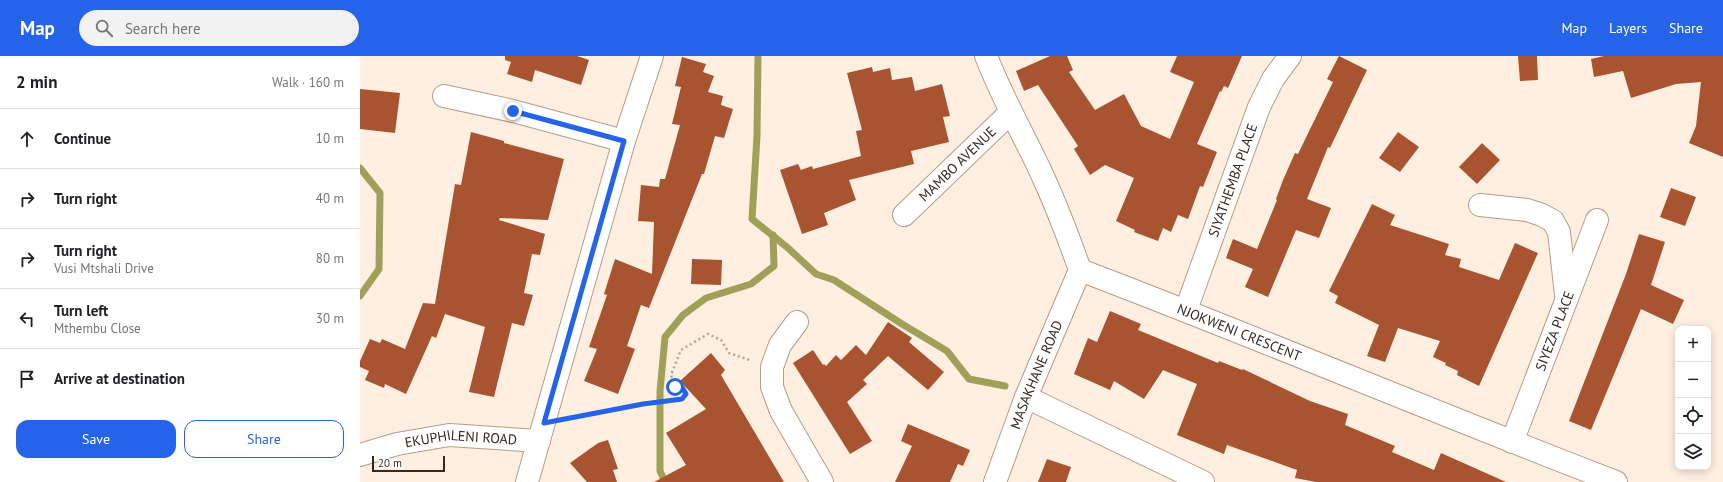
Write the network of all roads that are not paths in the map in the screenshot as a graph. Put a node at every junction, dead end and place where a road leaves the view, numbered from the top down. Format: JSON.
{"nodes":[{"id":1,"x":652,"y":56,"type":"edge"},
{"id":2,"x":986,"y":56,"type":"edge"},
{"id":3,"x":1290,"y":56,"type":"edge"},
{"id":4,"x":444,"y":96,"type":"dead end"},
{"id":5,"x":1010,"y":113,"type":"junction"},
{"id":6,"x":624,"y":141,"type":"junction"},
{"id":7,"x":1480,"y":205,"type":"dead end"},
{"id":8,"x":904,"y":215,"type":"dead end"},
{"id":9,"x":1597,"y":220,"type":"dead end"},
{"id":10,"x":1080,"y":270,"type":"junction"},
{"id":11,"x":1567,"y":298,"type":"junction"},
{"id":12,"x":1186,"y":310,"type":"junction"},
{"id":13,"x":797,"y":322,"type":"dead end"},
{"id":14,"x":1026,"y":397,"type":"junction"},
{"id":15,"x":541,"y":432,"type":"junction"},
{"id":16,"x":1512,"y":442,"type":"junction"},
{"id":17,"x":360,"y":455,"type":"edge"},
{"id":18,"x":527,"y":482,"type":"edge"},
{"id":19,"x":822,"y":482,"type":"edge"},
{"id":20,"x":996,"y":482,"type":"edge"},
{"id":21,"x":1203,"y":482,"type":"edge"},
{"id":22,"x":1616,"y":482,"type":"edge"}],
"edges":[{"from":1,"to":6,"type":"street"},
{"from":2,"to":5,"type":"street"},
{"from":3,"to":12,"type":"street","name":"SIYATHEMBA PLACE"},
{"from":4,"to":6,"type":"street"},
{"from":5,"to":8,"type":"street","name":"MAMBO AVENUE"},
{"from":5,"to":10,"type":"street"},
{"from":6,"to":15,"type":"street"},
{"from":7,"to":11,"type":"street"},
{"from":9,"to":11,"type":"street","name":"SIYEZA PLACE"},
{"from":10,"to":12,"type":"street","name":"NJOKWENI CRESCENT"},
{"from":10,"to":14,"type":"street","name":"MASAKHANE ROAD"},
{"from":11,"to":16,"type":"street","name":"SIYEZA PLACE"},
{"from":12,"to":16,"type":"street","name":"NJOKWENI CRESCENT"},
{"from":13,"to":19,"type":"street"},
{"from":14,"to":20,"type":"street","name":"MASAKHANE ROAD"},
{"from":14,"to":21,"type":"street"},
{"from":15,"to":17,"type":"street","name":"EKUPHILENI ROAD"},
{"from":15,"to":18,"type":"street"},
{"from":16,"to":22,"type":"street","name":"NJOKWENI CRESCENT"}]}
